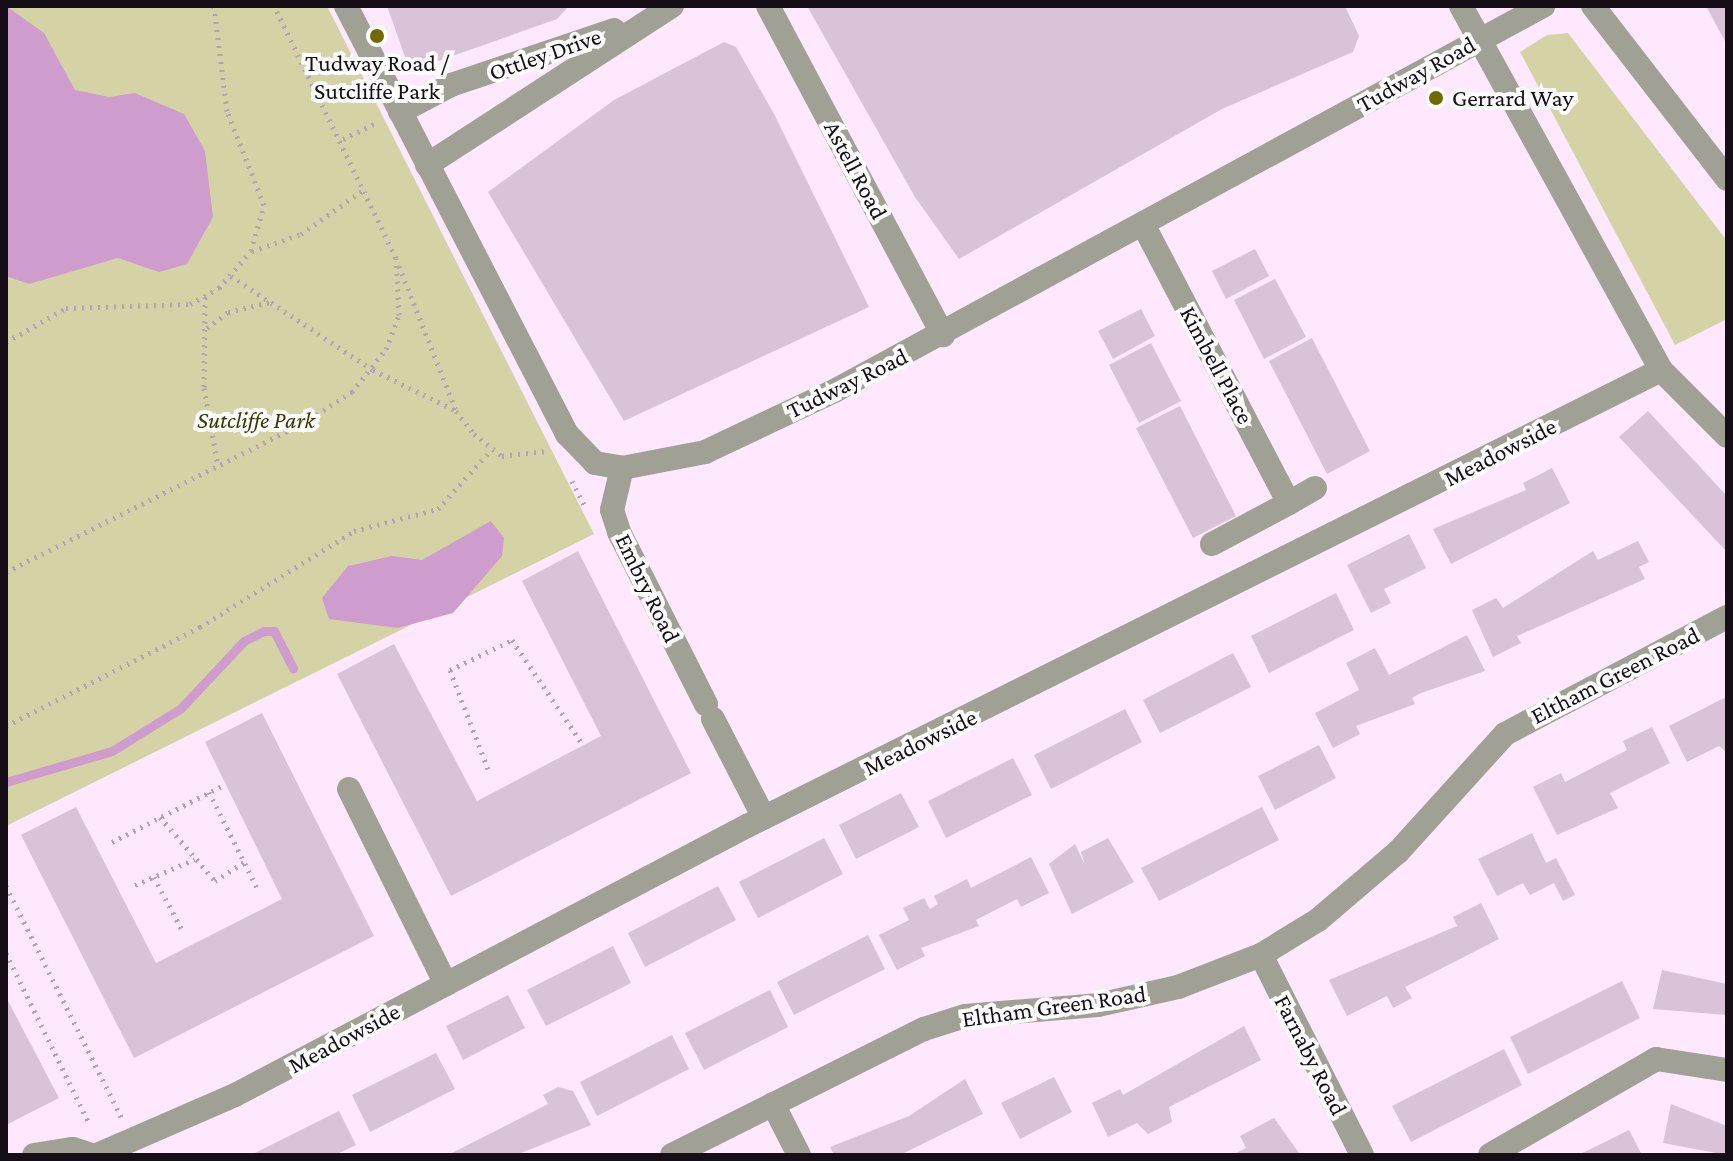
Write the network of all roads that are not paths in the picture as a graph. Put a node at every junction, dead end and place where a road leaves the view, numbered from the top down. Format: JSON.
{"nodes":[{"id":1,"x":346,"y":6,"type":"edge"},
{"id":2,"x":672,"y":6,"type":"edge"},
{"id":3,"x":768,"y":6,"type":"edge"},
{"id":4,"x":1461,"y":6,"type":"edge"},
{"id":5,"x":1543,"y":6,"type":"edge"},
{"id":6,"x":1593,"y":6,"type":"edge"},
{"id":7,"x":648,"y":19,"type":"junction"},
{"id":8,"x":1481,"y":38,"type":"junction"},
{"id":9,"x":400,"y":112,"type":"junction"},
{"id":10,"x":1722,"y":164,"type":"edge"},
{"id":11,"x":427,"y":165,"type":"junction"},
{"id":12,"x":1145,"y":228,"type":"junction"},
{"id":13,"x":943,"y":335,"type":"junction"},
{"id":14,"x":1661,"y":370,"type":"junction"},
{"id":15,"x":1727,"y":436,"type":"edge"},
{"id":16,"x":622,"y":468,"type":"junction"},
{"id":17,"x":1315,"y":488,"type":"dead end"},
{"id":18,"x":1289,"y":503,"type":"junction"},
{"id":19,"x":1212,"y":544,"type":"dead end"},
{"id":20,"x":1727,"y":617,"type":"edge"},
{"id":21,"x":349,"y":789,"type":"dead end"},
{"id":22,"x":764,"y":818,"type":"junction"},
{"id":23,"x":1261,"y":955,"type":"junction"},
{"id":24,"x":446,"y":984,"type":"junction"},
{"id":25,"x":1727,"y":1070,"type":"edge"},
{"id":26,"x":773,"y":1104,"type":"junction"},
{"id":27,"x":97,"y":1154,"type":"edge"},
{"id":28,"x":34,"y":1155,"type":"edge"},
{"id":29,"x":672,"y":1155,"type":"edge"},
{"id":30,"x":799,"y":1155,"type":"edge"},
{"id":31,"x":1362,"y":1155,"type":"edge"},
{"id":32,"x":1490,"y":1155,"type":"edge"}],
"edges":[{"from":1,"to":9,"type":"street"},
{"from":2,"to":7,"type":"street","name":"Ottley Drive"},
{"from":3,"to":13,"type":"street","name":"Astell Road"},
{"from":4,"to":8,"type":"street"},
{"from":5,"to":8,"type":"street","name":"Tudway Road"},
{"from":6,"to":10,"type":"street"},
{"from":7,"to":9,"type":"street","name":"Ottley Drive"},
{"from":7,"to":11,"type":"street","name":"Ottley Drive"},
{"from":8,"to":12,"type":"street","name":"Tudway Road"},
{"from":8,"to":14,"type":"street"},
{"from":9,"to":11,"type":"street"},
{"from":11,"to":16,"type":"street"},
{"from":12,"to":13,"type":"street","name":"Tudway Road"},
{"from":12,"to":18,"type":"street","name":"Kimbell Place"},
{"from":13,"to":16,"type":"street","name":"Tudway Road"},
{"from":14,"to":15,"type":"street"},
{"from":14,"to":22,"type":"street","name":"Meadowside"},
{"from":16,"to":22,"type":"street","name":"Embry Road"},
{"from":17,"to":18,"type":"street"},
{"from":18,"to":19,"type":"street"},
{"from":20,"to":23,"type":"street","name":"Eltham Green Road"},
{"from":21,"to":24,"type":"street"},
{"from":22,"to":24,"type":"street","name":"Meadowside"},
{"from":23,"to":26,"type":"street","name":"Eltham Green Road"},
{"from":23,"to":31,"type":"street","name":"Farnaby Road"},
{"from":24,"to":27,"type":"street","name":"Meadowside"},
{"from":25,"to":32,"type":"street"},
{"from":26,"to":29,"type":"street","name":"Eltham Green Road"},
{"from":26,"to":30,"type":"street"},
{"from":27,"to":28,"type":"street"}]}
